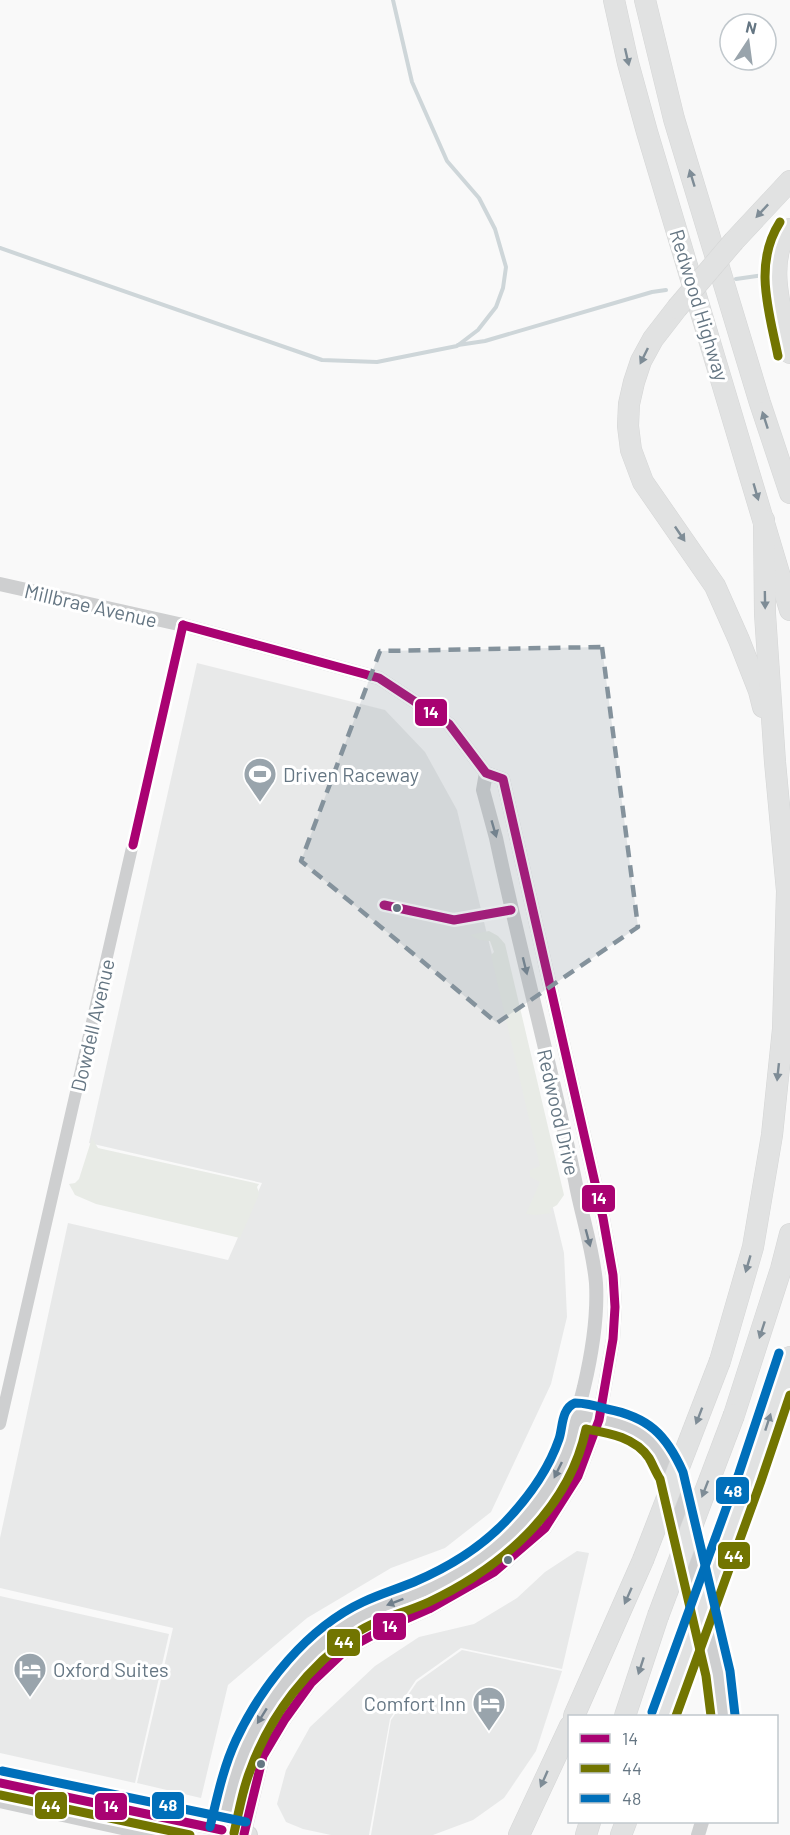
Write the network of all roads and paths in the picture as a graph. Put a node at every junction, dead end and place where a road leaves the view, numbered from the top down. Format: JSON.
{"nodes":[{"id":1,"x":614,"y":0,"type":"edge"},
{"id":2,"x":645,"y":0,"type":"edge"},
{"id":3,"x":790,"y":181,"type":"edge"},
{"id":4,"x":790,"y":229,"type":"edge"},
{"id":5,"x":790,"y":353,"type":"edge"},
{"id":6,"x":790,"y":494,"type":"edge"},
{"id":7,"x":764,"y":520,"type":"junction"},
{"id":8,"x":0,"y":584,"type":"edge"},
{"id":9,"x":790,"y":610,"type":"edge"},
{"id":10,"x":183,"y":625,"type":"junction"},
{"id":11,"x":775,"y":762,"type":"junction"},
{"id":12,"x":486,"y":773,"type":"junction"},
{"id":13,"x":790,"y":1234,"type":"edge"},
{"id":14,"x":790,"y":1357,"type":"edge"},
{"id":15,"x":577,"y":1415,"type":"junction"},
{"id":16,"x":599,"y":1420,"type":"junction"},
{"id":17,"x":0,"y":1424,"type":"edge"},
{"id":18,"x":528,"y":1516,"type":"junction"},
{"id":19,"x":545,"y":1528,"type":"junction"},
{"id":20,"x":421,"y":1592,"type":"junction"},
{"id":21,"x":429,"y":1609,"type":"junction"},
{"id":22,"x":297,"y":1670,"type":"junction"},
{"id":23,"x":311,"y":1683,"type":"junction"},
{"id":24,"x":574,"y":1715,"type":"edge"},
{"id":25,"x":625,"y":1715,"type":"edge"},
{"id":26,"x":663,"y":1715,"type":"edge"},
{"id":27,"x":723,"y":1715,"type":"edge"},
{"id":28,"x":568,"y":1730,"type":"edge"},
{"id":29,"x":0,"y":1783,"type":"edge"},
{"id":30,"x":0,"y":1801,"type":"edge"},
{"id":31,"x":222,"y":1832,"type":"edge"},
{"id":32,"x":154,"y":1835,"type":"edge"},
{"id":33,"x":245,"y":1835,"type":"edge"},
{"id":34,"x":519,"y":1835,"type":"edge"}],
"edges":[{"from":1,"to":7,"type":"highway","name":"Redwood Highway","one_way":true},
{"from":6,"to":2,"type":"highway","name":"Redwood Highway","one_way":true},
{"from":3,"to":11,"type":"highway","one_way":true,"bridge":true},
{"from":4,"to":5,"type":"highway"},
{"from":7,"to":9,"type":"highway","name":"Redwood Highway"},
{"from":7,"to":11,"type":"highway","one_way":true},
{"from":8,"to":10,"type":"street","name":"Millbrae Avenue"},
{"from":10,"to":12,"type":"street","name":"Redwood Drive"},
{"from":10,"to":17,"type":"street","name":"Dowdell Avenue"},
{"from":11,"to":24,"type":"highway","one_way":true,"bridge":true},
{"from":12,"to":15,"type":"street","name":"Redwood Drive","one_way":true},
{"from":12,"to":16,"type":"street","name":"Redwood Drive"},
{"from":13,"to":25,"type":"highway","one_way":true,"bridge":true},
{"from":26,"to":14,"type":"highway","one_way":true,"bridge":true},
{"from":15,"to":16,"type":"street"},
{"from":15,"to":18,"type":"street","name":"Redwood Drive","one_way":true},
{"from":16,"to":19,"type":"street","name":"Redwood Drive"},
{"from":16,"to":27,"type":"street"},
{"from":18,"to":19,"type":"street"},
{"from":18,"to":20,"type":"street","name":"Redwood Drive"},
{"from":19,"to":21,"type":"street","name":"Redwood Drive"},
{"from":20,"to":21,"type":"street"},
{"from":20,"to":22,"type":"street","name":"Redwood Drive","one_way":true},
{"from":21,"to":23,"type":"street","name":"Redwood Drive"},
{"from":22,"to":23,"type":"street"},
{"from":22,"to":31,"type":"street","name":"Redwood Drive","one_way":true},
{"from":23,"to":33,"type":"street","name":"Redwood Drive"},
{"from":28,"to":34,"type":"highway","one_way":true},
{"from":29,"to":31,"type":"street"},
{"from":30,"to":32,"type":"street"},
{"from":31,"to":33,"type":"main road"}]}
